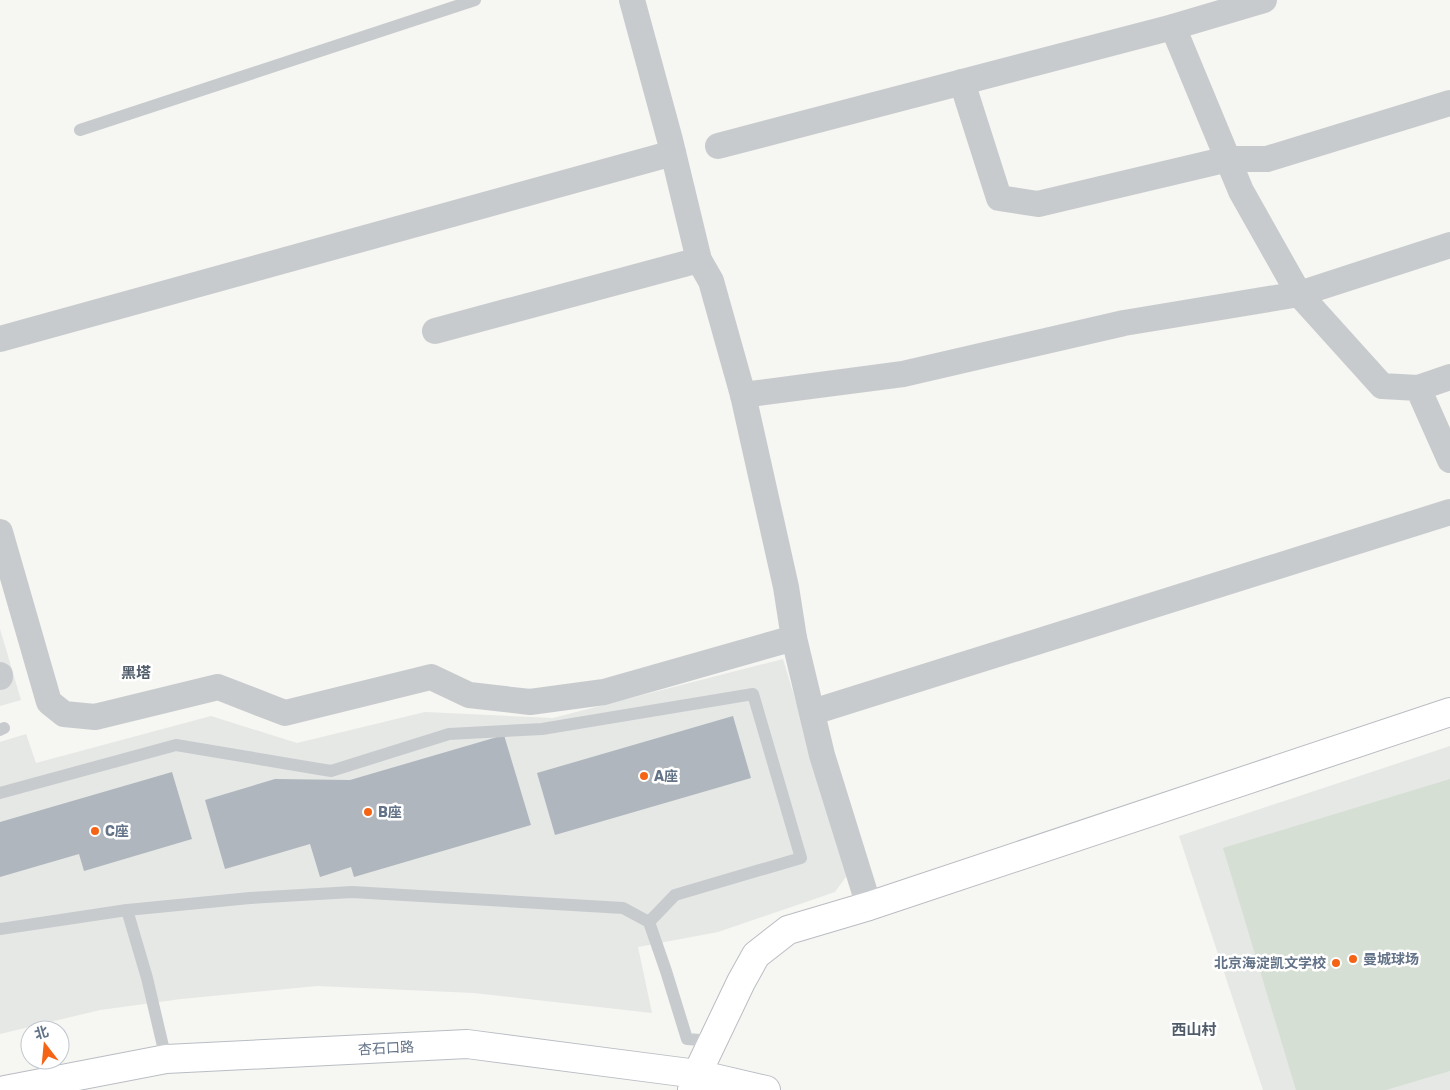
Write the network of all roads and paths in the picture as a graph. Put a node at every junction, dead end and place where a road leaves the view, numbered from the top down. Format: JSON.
{"nodes":[{"id":1,"x":475,"y":0,"type":"edge"},
{"id":2,"x":632,"y":0,"type":"edge"},
{"id":3,"x":1264,"y":0,"type":"edge"},
{"id":4,"x":1173,"y":27,"type":"junction"},
{"id":5,"x":962,"y":82,"type":"junction"},
{"id":6,"x":1450,"y":103,"type":"edge"},
{"id":7,"x":80,"y":130,"type":"dead end"},
{"id":8,"x":718,"y":146,"type":"dead end"},
{"id":9,"x":673,"y":153,"type":"junction"},
{"id":10,"x":1228,"y":159,"type":"junction"},
{"id":11,"x":1450,"y":245,"type":"edge"},
{"id":12,"x":699,"y":260,"type":"junction"},
{"id":13,"x":1299,"y":294,"type":"junction"},
{"id":14,"x":435,"y":331,"type":"dead end"},
{"id":15,"x":0,"y":339,"type":"edge"},
{"id":16,"x":1450,"y":377,"type":"edge"},
{"id":17,"x":1418,"y":388,"type":"junction"},
{"id":18,"x":744,"y":395,"type":"junction"},
{"id":19,"x":1450,"y":460,"type":"edge"},
{"id":20,"x":1450,"y":512,"type":"edge"},
{"id":21,"x":0,"y":532,"type":"edge"},
{"id":22,"x":794,"y":638,"type":"junction"},
{"id":23,"x":813,"y":712,"type":"junction"},
{"id":24,"x":1450,"y":712,"type":"edge"},
{"id":25,"x":0,"y":793,"type":"edge"},
{"id":26,"x":869,"y":906,"type":"junction"},
{"id":27,"x":127,"y":910,"type":"junction"},
{"id":28,"x":649,"y":922,"type":"junction"},
{"id":29,"x":0,"y":929,"type":"edge"},
{"id":30,"x":713,"y":1041,"type":"junction"},
{"id":31,"x":166,"y":1059,"type":"junction"},
{"id":32,"x":695,"y":1082,"type":"edge"},
{"id":33,"x":5,"y":1090,"type":"edge"},
{"id":34,"x":766,"y":1090,"type":"edge"}],
"edges":[{"from":1,"to":7,"type":"lane"},
{"from":2,"to":9,"type":"street"},
{"from":3,"to":4,"type":"street"},
{"from":4,"to":5,"type":"street"},
{"from":4,"to":10,"type":"street"},
{"from":5,"to":8,"type":"street"},
{"from":5,"to":10,"type":"street"},
{"from":6,"to":10,"type":"street"},
{"from":9,"to":12,"type":"street"},
{"from":9,"to":15,"type":"street"},
{"from":10,"to":13,"type":"street"},
{"from":11,"to":13,"type":"street"},
{"from":12,"to":14,"type":"street"},
{"from":12,"to":18,"type":"street"},
{"from":13,"to":17,"type":"street"},
{"from":13,"to":18,"type":"street"},
{"from":16,"to":17,"type":"street"},
{"from":17,"to":19,"type":"street"},
{"from":18,"to":22,"type":"street"},
{"from":20,"to":23,"type":"street"},
{"from":21,"to":22,"type":"street"},
{"from":22,"to":23,"type":"street"},
{"from":23,"to":26,"type":"street"},
{"from":24,"to":26,"type":"street"},
{"from":25,"to":28,"type":"lane"},
{"from":26,"to":30,"type":"street"},
{"from":27,"to":28,"type":"lane"},
{"from":27,"to":29,"type":"lane"},
{"from":27,"to":31,"type":"lane"},
{"from":28,"to":30,"type":"lane"},
{"from":30,"to":32,"type":"street"},
{"from":31,"to":32,"type":"street","name":"杏石口路"},
{"from":31,"to":33,"type":"street","name":"杏石口路"},
{"from":32,"to":34,"type":"street","name":"杏石口路"}]}
